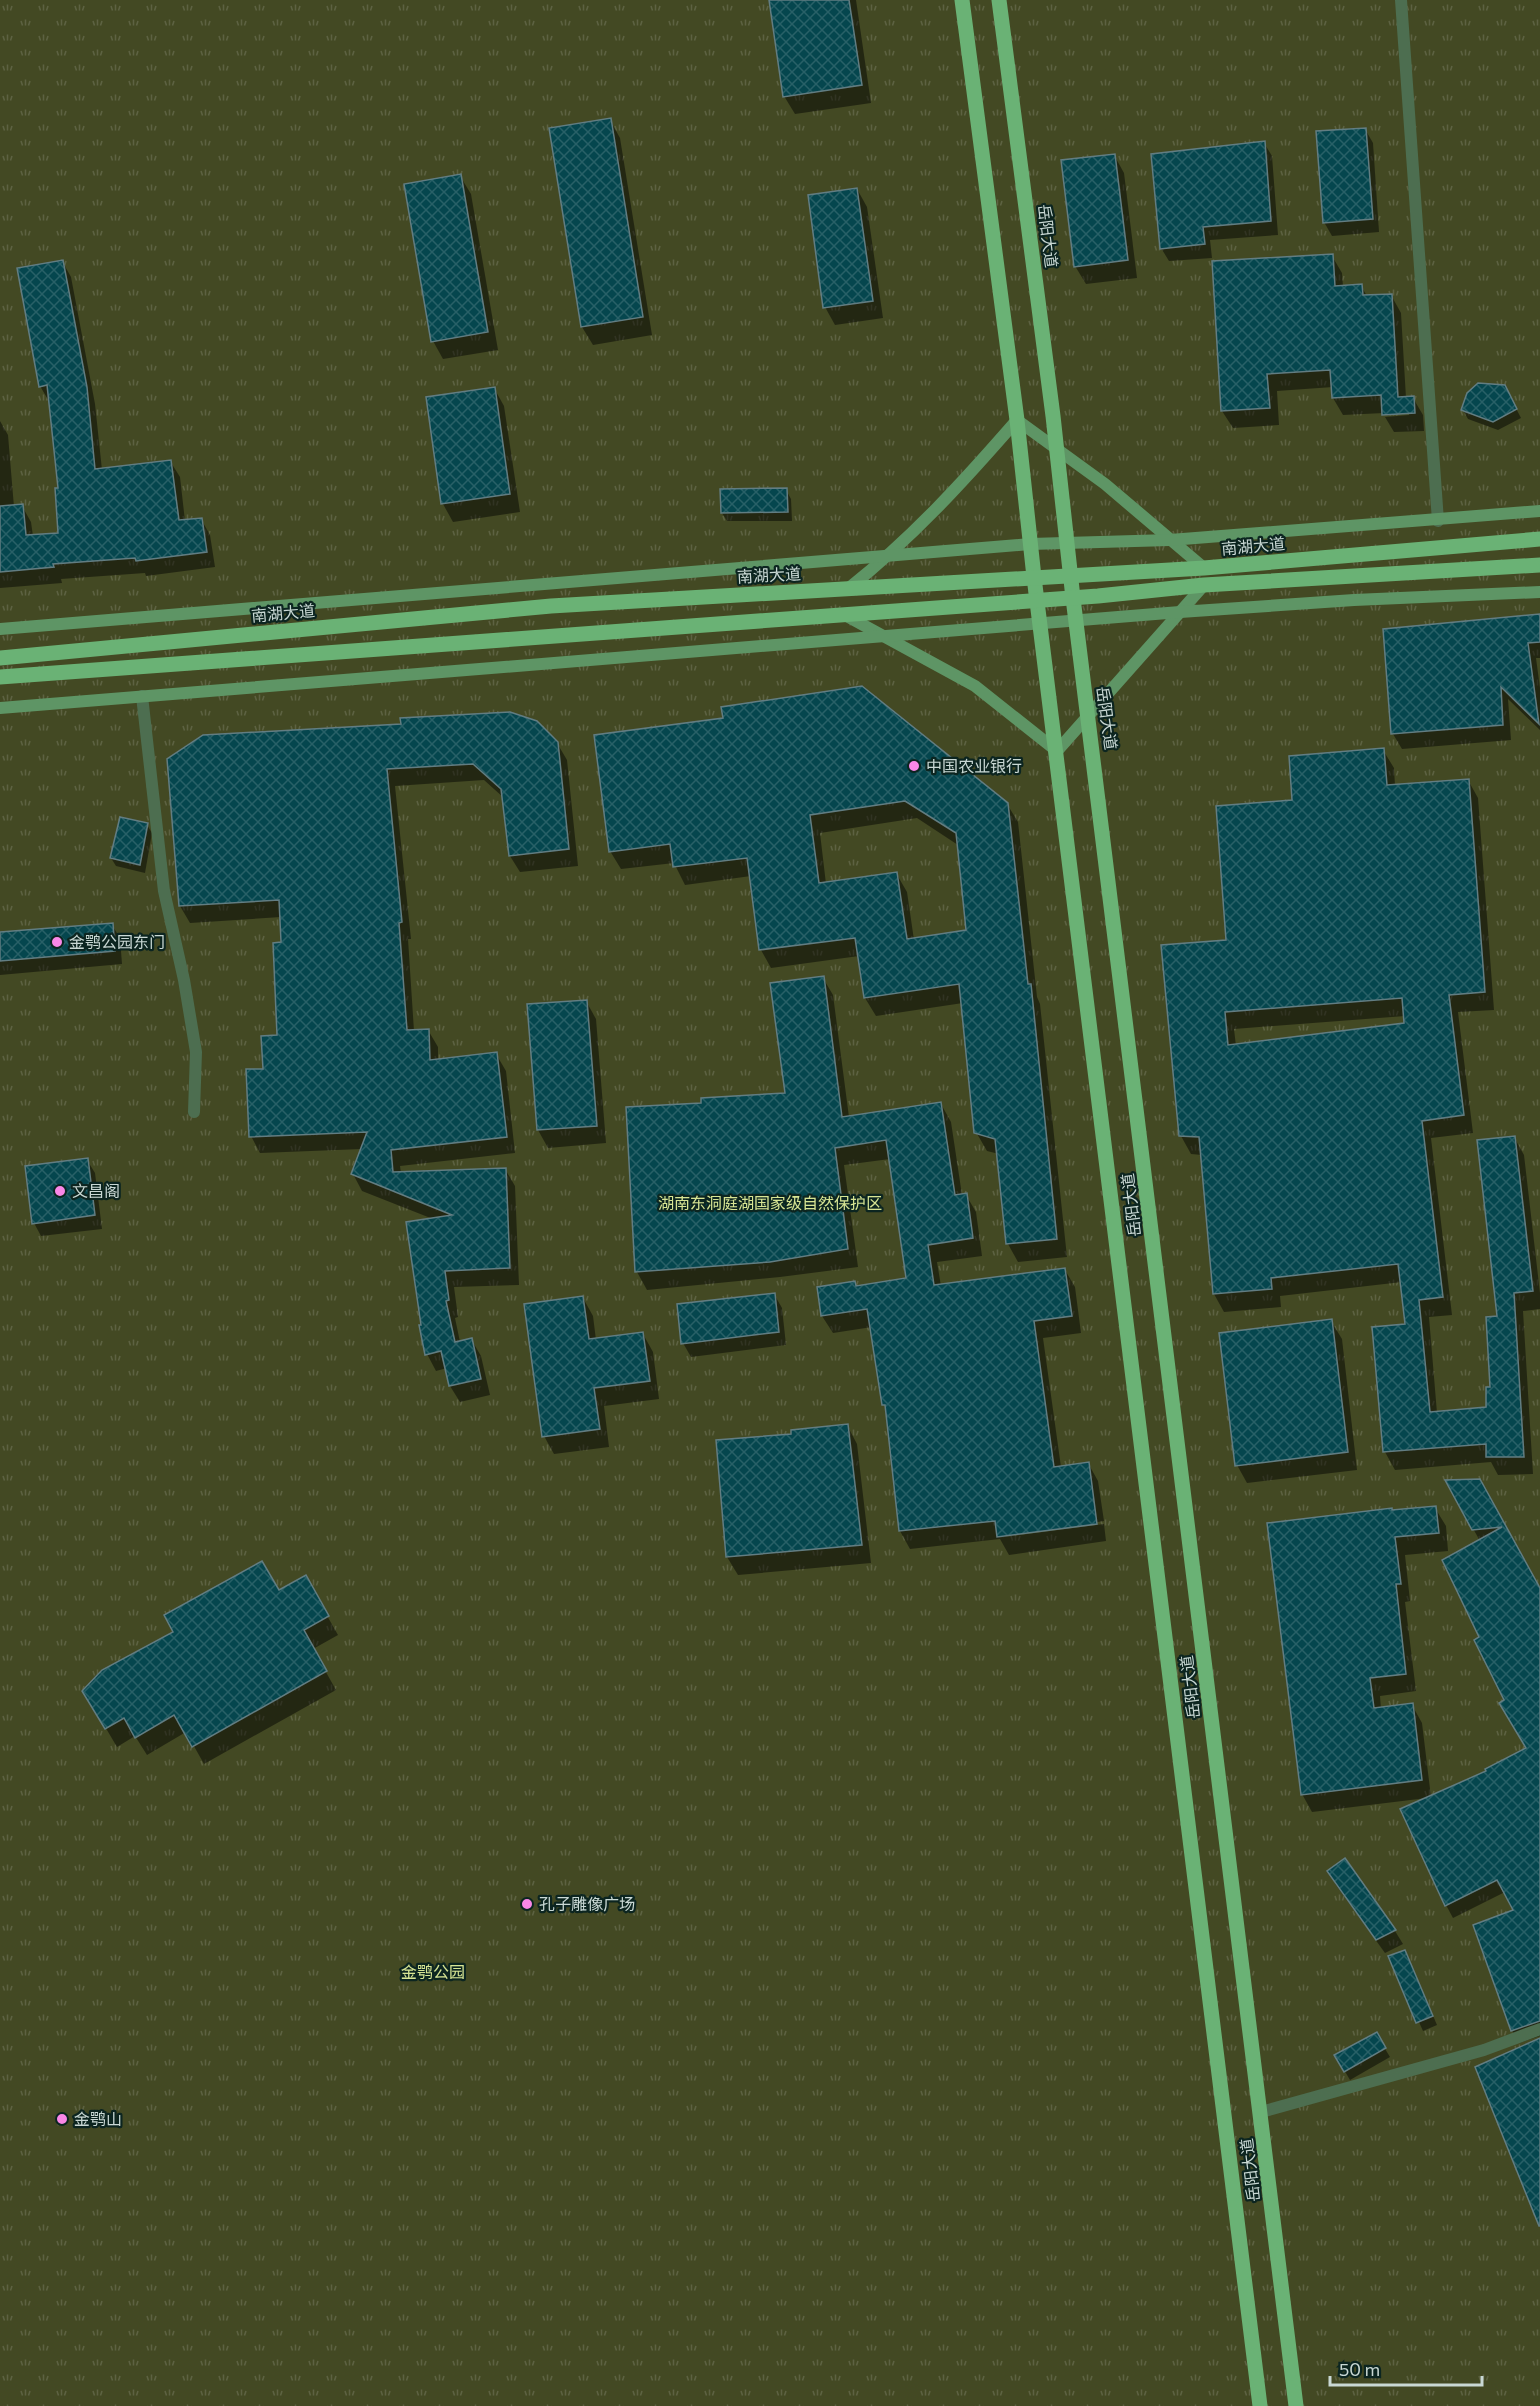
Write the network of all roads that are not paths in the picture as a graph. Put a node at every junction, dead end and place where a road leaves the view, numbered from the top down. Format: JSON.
{"nodes":[{"id":1,"x":963,"y":0,"type":"edge"},
{"id":2,"x":999,"y":0,"type":"edge"},
{"id":3,"x":1401,"y":0,"type":"edge"},
{"id":4,"x":1017,"y":420,"type":"junction"},
{"id":5,"x":1056,"y":448,"type":"junction"},
{"id":6,"x":1540,"y":511,"type":"edge"},
{"id":7,"x":1438,"y":521,"type":"junction"},
{"id":8,"x":1540,"y":539,"type":"edge"},
{"id":9,"x":1170,"y":540,"type":"junction"},
{"id":10,"x":1066,"y":542,"type":"junction"},
{"id":11,"x":1030,"y":544,"type":"junction"},
{"id":12,"x":889,"y":556,"type":"junction"},
{"id":13,"x":1540,"y":565,"type":"edge"},
{"id":14,"x":1204,"y":568,"type":"junction"},
{"id":15,"x":1070,"y":576,"type":"junction"},
{"id":16,"x":1034,"y":578,"type":"junction"},
{"id":17,"x":1204,"y":585,"type":"junction"},
{"id":18,"x":849,"y":588,"type":"junction"},
{"id":19,"x":1540,"y":592,"type":"edge"},
{"id":20,"x":1073,"y":598,"type":"junction"},
{"id":21,"x":1037,"y":600,"type":"junction"},
{"id":22,"x":1180,"y":612,"type":"junction"},
{"id":23,"x":843,"y":614,"type":"junction"},
{"id":24,"x":1076,"y":620,"type":"junction"},
{"id":25,"x":1040,"y":623,"type":"junction"},
{"id":26,"x":0,"y":629,"type":"edge"},
{"id":27,"x":883,"y":636,"type":"junction"},
{"id":28,"x":0,"y":658,"type":"edge"},
{"id":29,"x":0,"y":677,"type":"edge"},
{"id":30,"x":142,"y":696,"type":"junction"},
{"id":31,"x":0,"y":708,"type":"edge"},
{"id":32,"x":1088,"y":716,"type":"junction"},
{"id":33,"x":1057,"y":751,"type":"junction"},
{"id":34,"x":194,"y":1112,"type":"dead end"},
{"id":35,"x":1540,"y":2029,"type":"edge"},
{"id":36,"x":1261,"y":2112,"type":"junction"},
{"id":37,"x":1260,"y":2406,"type":"edge"},
{"id":38,"x":1296,"y":2406,"type":"edge"}],
"edges":[{"from":1,"to":4,"type":"main road","name":"岳阳大道"},
{"from":2,"to":5,"type":"main road","name":"岳阳大道"},
{"from":3,"to":7,"type":"street"},
{"from":4,"to":5,"type":"main road"},
{"from":4,"to":11,"type":"main road","name":"岳阳大道"},
{"from":4,"to":12,"type":"main road"},
{"from":5,"to":9,"type":"main road"},
{"from":5,"to":10,"type":"main road","name":"岳阳大道"},
{"from":6,"to":7,"type":"main road"},
{"from":7,"to":9,"type":"main road"},
{"from":8,"to":14,"type":"main road","name":"南湖大道"},
{"from":9,"to":10,"type":"main road"},
{"from":9,"to":14,"type":"main road"},
{"from":10,"to":11,"type":"main road"},
{"from":10,"to":15,"type":"main road","name":"岳阳大道"},
{"from":11,"to":12,"type":"main road"},
{"from":11,"to":16,"type":"main road","name":"岳阳大道"},
{"from":12,"to":18,"type":"main road"},
{"from":12,"to":26,"type":"main road"},
{"from":13,"to":17,"type":"main road"},
{"from":14,"to":15,"type":"main road","name":"南湖大道"},
{"from":15,"to":16,"type":"main road","name":"南湖大道"},
{"from":15,"to":20,"type":"main road","name":"岳阳大道"},
{"from":16,"to":18,"type":"main road","name":"南湖大道"},
{"from":16,"to":21,"type":"main road","name":"岳阳大道"},
{"from":17,"to":20,"type":"main road"},
{"from":17,"to":22,"type":"main road"},
{"from":18,"to":28,"type":"main road","name":"南湖大道"},
{"from":19,"to":22,"type":"main road"},
{"from":20,"to":21,"type":"main road"},
{"from":20,"to":24,"type":"main road","name":"岳阳大道"},
{"from":21,"to":23,"type":"main road"},
{"from":21,"to":25,"type":"main road","name":"岳阳大道"},
{"from":22,"to":24,"type":"main road"},
{"from":22,"to":32,"type":"main road"},
{"from":23,"to":27,"type":"main road"},
{"from":23,"to":29,"type":"main road"},
{"from":24,"to":25,"type":"main road"},
{"from":24,"to":32,"type":"main road","name":"岳阳大道"},
{"from":25,"to":27,"type":"main road"},
{"from":25,"to":33,"type":"main road","name":"岳阳大道"},
{"from":27,"to":30,"type":"main road"},
{"from":27,"to":33,"type":"main road"},
{"from":30,"to":31,"type":"main road"},
{"from":30,"to":34,"type":"street"},
{"from":32,"to":33,"type":"main road"},
{"from":32,"to":36,"type":"main road","name":"岳阳大道"},
{"from":33,"to":37,"type":"main road","name":"岳阳大道"},
{"from":35,"to":36,"type":"street"},
{"from":36,"to":38,"type":"main road","name":"岳阳大道"}]}
